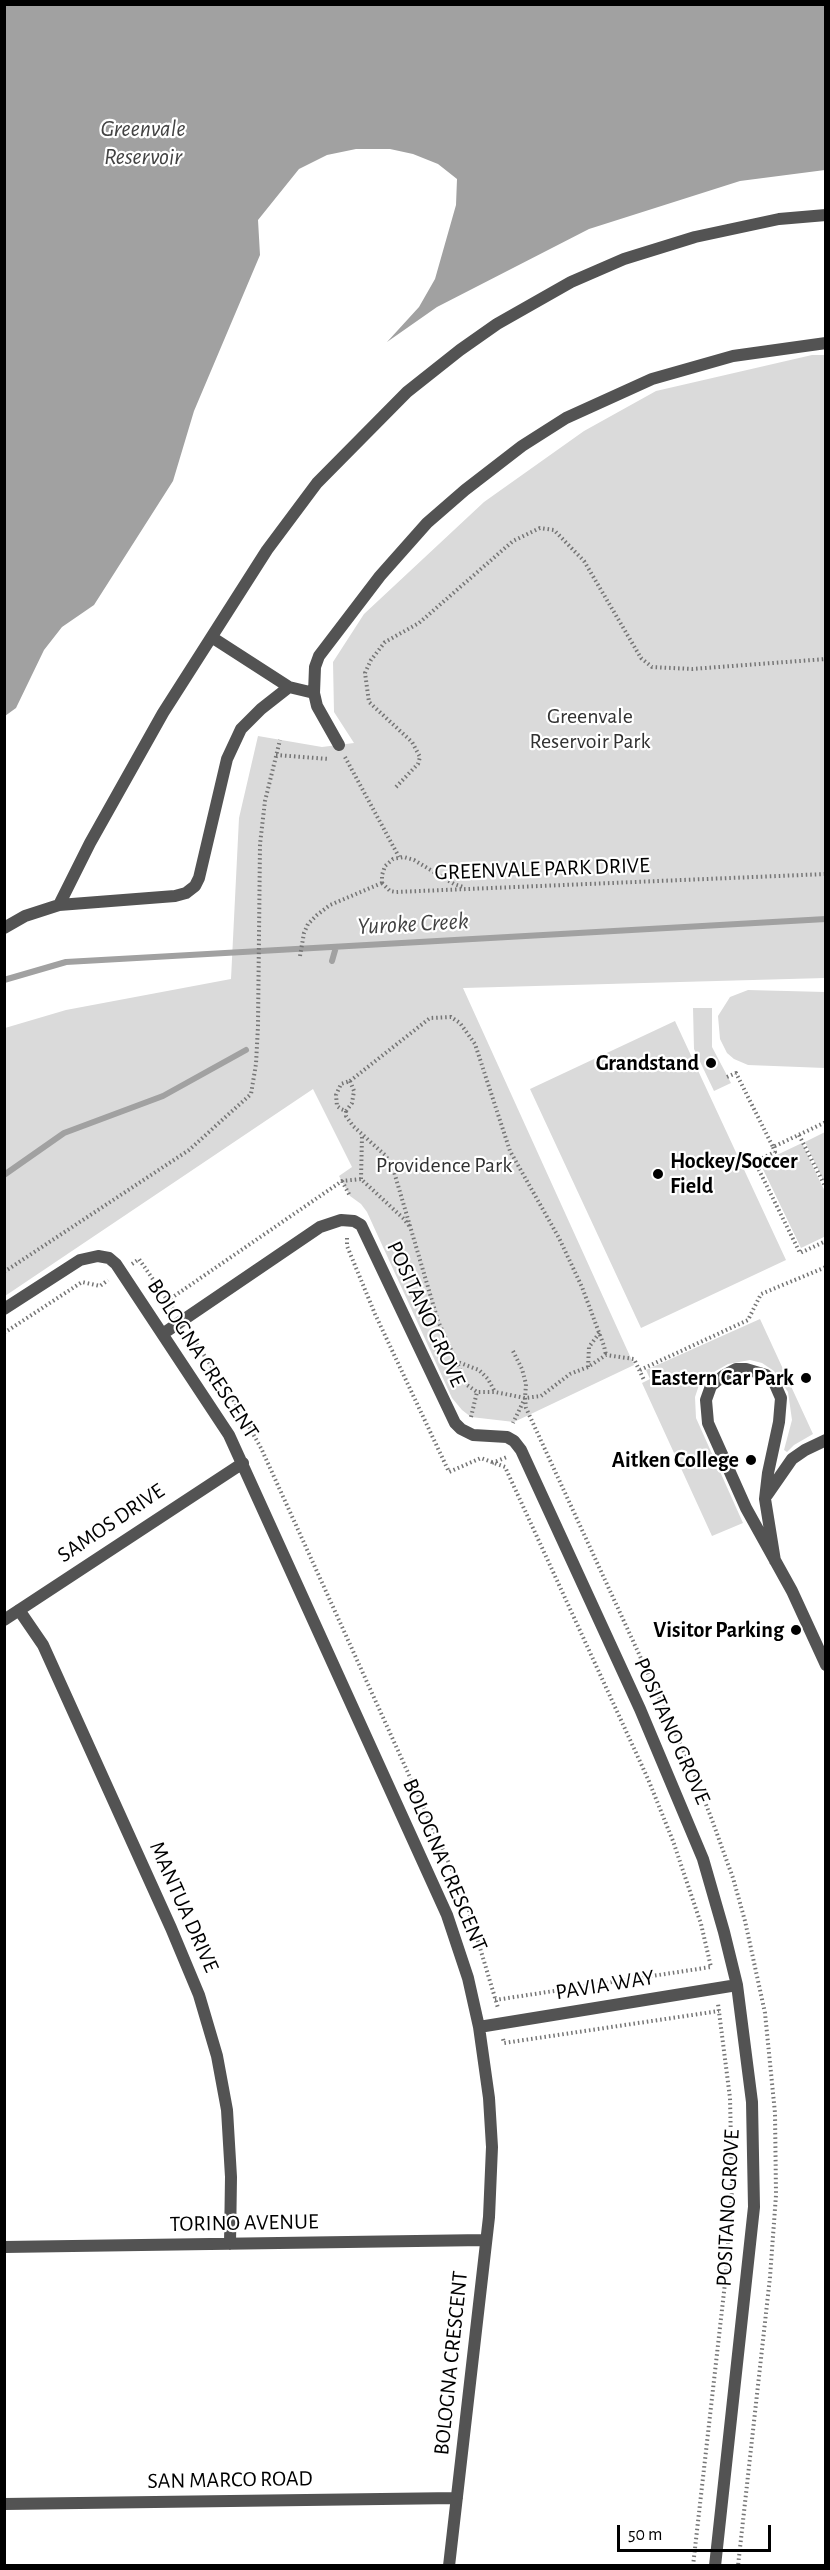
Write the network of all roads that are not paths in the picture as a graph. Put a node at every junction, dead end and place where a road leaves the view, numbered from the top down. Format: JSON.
{"nodes":[{"id":1,"x":825,"y":215,"type":"edge"},
{"id":2,"x":825,"y":343,"type":"edge"},
{"id":3,"x":213,"y":638,"type":"junction"},
{"id":4,"x":289,"y":687,"type":"junction"},
{"id":5,"x":314,"y":693,"type":"junction"},
{"id":6,"x":339,"y":745,"type":"road end"},
{"id":7,"x":59,"y":905,"type":"junction"},
{"id":8,"x":4,"y":928,"type":"edge"},
{"id":9,"x":4,"y":1309,"type":"edge"},
{"id":10,"x":164,"y":1333,"type":"junction"},
{"id":11,"x":825,"y":1440,"type":"edge"},
{"id":12,"x":243,"y":1463,"type":"junction"},
{"id":13,"x":765,"y":1499,"type":"junction"},
{"id":14,"x":776,"y":1561,"type":"junction"},
{"id":15,"x":19,"y":1610,"type":"junction"},
{"id":16,"x":4,"y":1620,"type":"edge"},
{"id":17,"x":825,"y":1665,"type":"edge"},
{"id":18,"x":737,"y":1985,"type":"junction"},
{"id":19,"x":479,"y":2027,"type":"junction"},
{"id":20,"x":485,"y":2240,"type":"junction"},
{"id":21,"x":230,"y":2244,"type":"junction"},
{"id":22,"x":4,"y":2247,"type":"edge"},
{"id":23,"x":457,"y":2498,"type":"junction"},
{"id":24,"x":4,"y":2504,"type":"edge"},
{"id":25,"x":449,"y":2565,"type":"edge"},
{"id":26,"x":715,"y":2565,"type":"edge"}],
"edges":[{"from":1,"to":3,"type":"street"},
{"from":2,"to":5,"type":"street"},
{"from":3,"to":4,"type":"street"},
{"from":3,"to":7,"type":"street"},
{"from":4,"to":5,"type":"street"},
{"from":4,"to":7,"type":"street"},
{"from":5,"to":6,"type":"street"},
{"from":7,"to":8,"type":"street"},
{"from":9,"to":10,"type":"street","name":"BOLOGNA CRESCENT"},
{"from":10,"to":12,"type":"street","name":"BOLOGNA CRESCENT"},
{"from":10,"to":18,"type":"street","name":"POSITANO GROVE"},
{"from":11,"to":13,"type":"street"},
{"from":12,"to":15,"type":"street","name":"SAMOS DRIVE"},
{"from":12,"to":19,"type":"street","name":"BOLOGNA CRESCENT"},
{"from":13,"to":14,"type":"street"},
{"from":13,"to":14,"type":"street"},
{"from":14,"to":17,"type":"street"},
{"from":15,"to":16,"type":"street","name":"SAMOS DRIVE"},
{"from":15,"to":21,"type":"street","name":"MANTUA DRIVE"},
{"from":18,"to":19,"type":"street","name":"PAVIA WAY"},
{"from":18,"to":26,"type":"street","name":"POSITANO GROVE"},
{"from":19,"to":20,"type":"street","name":"BOLOGNA CRESCENT"},
{"from":20,"to":21,"type":"street","name":"TORINO AVENUE"},
{"from":20,"to":23,"type":"street","name":"BOLOGNA CRESCENT"},
{"from":21,"to":22,"type":"street","name":"TORINO AVENUE"},
{"from":23,"to":24,"type":"street","name":"SAN MARCO ROAD"},
{"from":23,"to":25,"type":"street","name":"BOLOGNA CRESCENT"}]}
